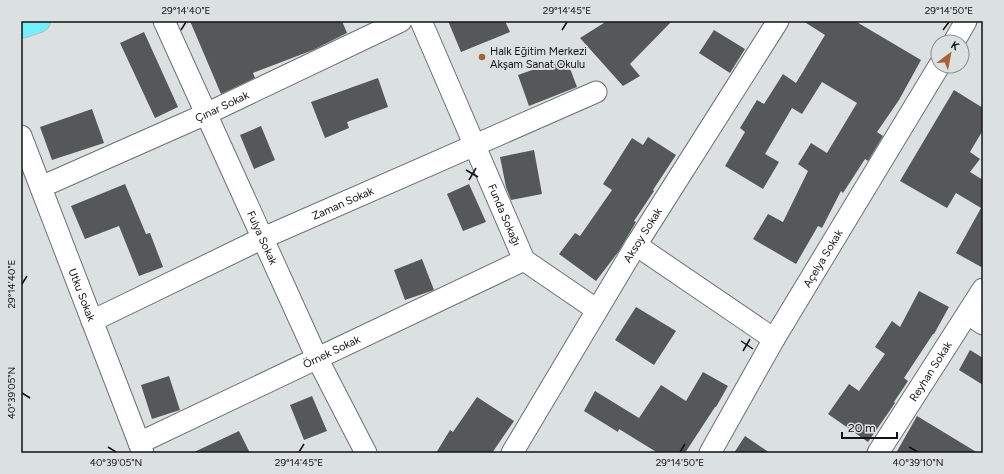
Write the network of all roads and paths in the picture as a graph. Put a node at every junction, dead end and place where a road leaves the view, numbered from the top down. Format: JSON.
{"nodes":[{"id":1,"x":39,"y":21,"type":"edge"},
{"id":2,"x":164,"y":21,"type":"edge"},
{"id":3,"x":401,"y":21,"type":"edge"},
{"id":4,"x":421,"y":21,"type":"edge"},
{"id":5,"x":966,"y":21,"type":"edge"},
{"id":6,"x":768,"y":24,"type":"edge"},
{"id":7,"x":21,"y":27,"type":"edge"},
{"id":8,"x":959,"y":34,"type":"edge"},
{"id":9,"x":934,"y":74,"type":"edge"},
{"id":10,"x":596,"y":92,"type":"dead end"},
{"id":11,"x":206,"y":114,"type":"junction"},
{"id":12,"x":21,"y":136,"type":"edge"},
{"id":13,"x":475,"y":146,"type":"junction"},
{"id":14,"x":41,"y":187,"type":"junction"},
{"id":15,"x":262,"y":238,"type":"junction"},
{"id":16,"x":636,"y":245,"type":"junction"},
{"id":17,"x":524,"y":260,"type":"junction"},
{"id":18,"x":983,"y":289,"type":"edge"},
{"id":19,"x":597,"y":310,"type":"junction"},
{"id":20,"x":975,"y":319,"type":"edge"},
{"id":21,"x":92,"y":321,"type":"junction"},
{"id":22,"x":774,"y":338,"type":"junction"},
{"id":23,"x":317,"y":358,"type":"junction"},
{"id":24,"x":141,"y":448,"type":"edge"},
{"id":25,"x":366,"y":453,"type":"edge"},
{"id":26,"x":512,"y":453,"type":"edge"},
{"id":27,"x":710,"y":453,"type":"edge"},
{"id":28,"x":878,"y":453,"type":"edge"}],
"edges":[{"from":1,"to":7,"type":"main road"},
{"from":2,"to":11,"type":"street","name":"Fulya Sokak"},
{"from":3,"to":11,"type":"street","name":"Çınar Sokak"},
{"from":4,"to":13,"type":"street","name":"Funda Sokağı"},
{"from":5,"to":8,"type":"street"},
{"from":6,"to":16,"type":"street","name":"Aksoy Sokak"},
{"from":9,"to":22,"type":"street","name":"Açelya Sokak"},
{"from":10,"to":13,"type":"street","name":"Zaman Sokak"},
{"from":11,"to":14,"type":"street","name":"Çınar Sokak"},
{"from":11,"to":15,"type":"street","name":"Fulya Sokak"},
{"from":12,"to":14,"type":"street","name":"Utku Sokak"},
{"from":13,"to":15,"type":"street","name":"Zaman Sokak"},
{"from":13,"to":17,"type":"street","name":"Funda Sokağı"},
{"from":14,"to":21,"type":"street","name":"Utku Sokak"},
{"from":15,"to":21,"type":"street","name":"Zaman Sokak"},
{"from":15,"to":23,"type":"street","name":"Fulya Sokak"},
{"from":16,"to":19,"type":"street","name":"Aksoy Sokak"},
{"from":16,"to":22,"type":"street"},
{"from":17,"to":19,"type":"street","name":"Funda Sokağı"},
{"from":17,"to":23,"type":"street","name":"Örnek Sokak"},
{"from":18,"to":20,"type":"street","name":"Reyhan Sokak"},
{"from":19,"to":26,"type":"street","name":"Aksoy Sokak"},
{"from":20,"to":28,"type":"street","name":"Reyhan Sokak"},
{"from":21,"to":24,"type":"street","name":"Utku Sokak"},
{"from":22,"to":27,"type":"street","name":"Açelya Sokak"},
{"from":23,"to":24,"type":"street","name":"Örnek Sokak"},
{"from":23,"to":25,"type":"street","name":"Fulya Sokak"}]}
